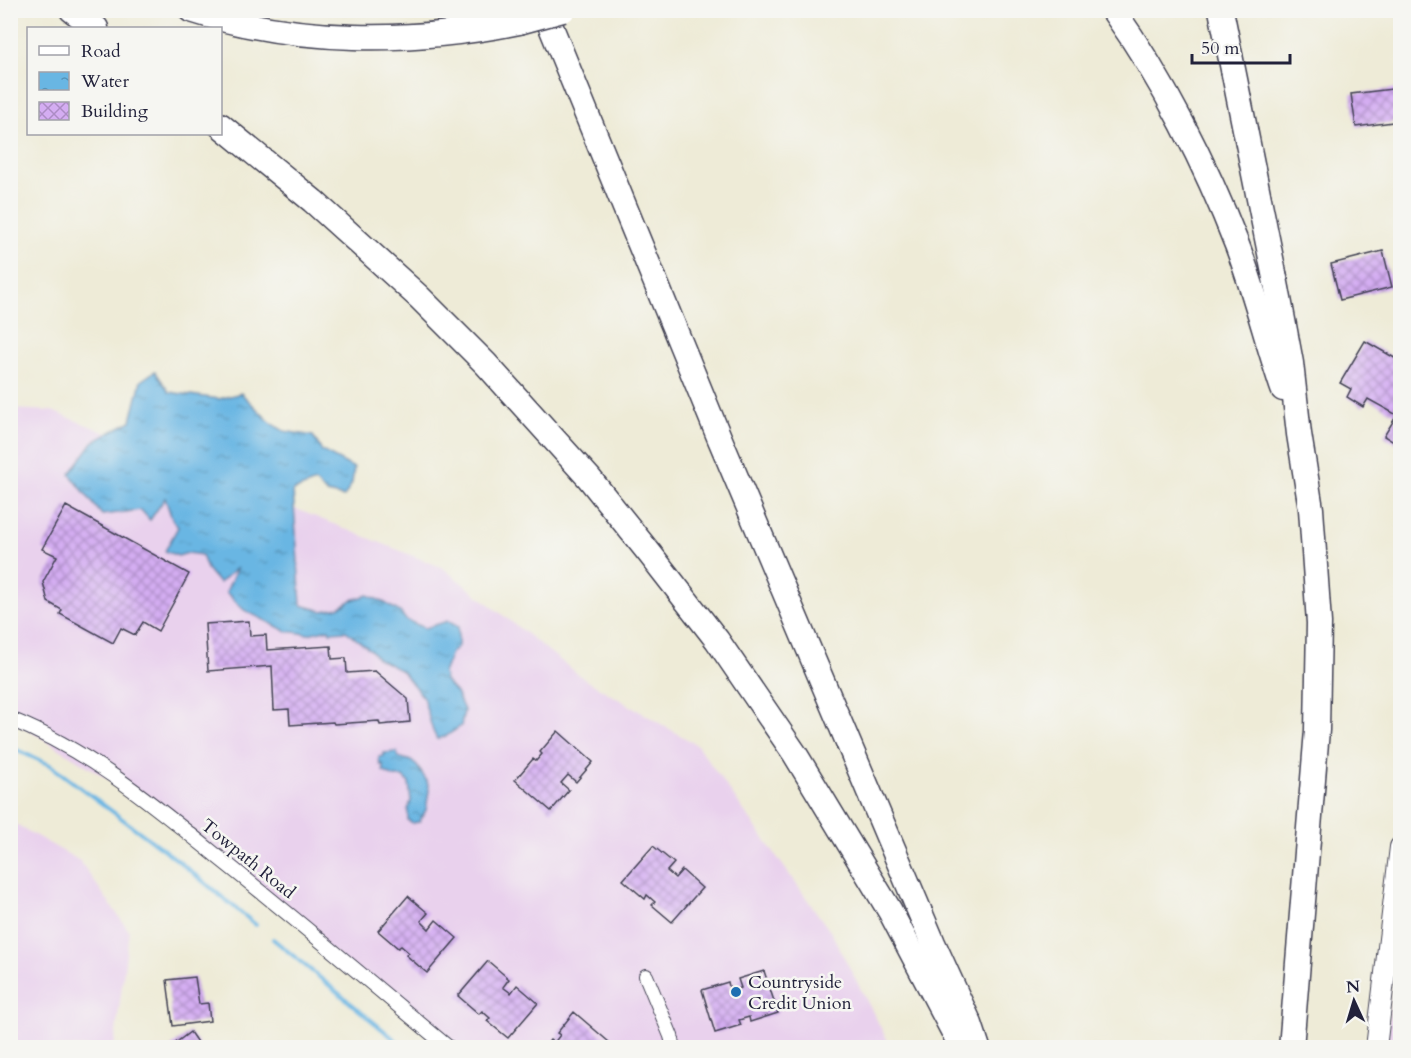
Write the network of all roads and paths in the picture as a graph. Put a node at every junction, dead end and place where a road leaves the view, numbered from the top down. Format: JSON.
{"nodes":[{"id":1,"x":72,"y":10,"type":"edge"},
{"id":2,"x":191,"y":10,"type":"edge"},
{"id":3,"x":544,"y":10,"type":"edge"},
{"id":4,"x":563,"y":10,"type":"edge"},
{"id":5,"x":1113,"y":10,"type":"edge"},
{"id":6,"x":1221,"y":10,"type":"edge"},
{"id":7,"x":95,"y":27,"type":"edge"},
{"id":8,"x":222,"y":127,"type":"edge"},
{"id":9,"x":1299,"y":434,"type":"junction"},
{"id":10,"x":10,"y":719,"type":"edge"},
{"id":11,"x":1401,"y":847,"type":"edge"},
{"id":12,"x":646,"y":976,"type":"dead end"},
{"id":13,"x":449,"y":1047,"type":"edge"},
{"id":14,"x":674,"y":1047,"type":"edge"},
{"id":15,"x":962,"y":1047,"type":"edge"},
{"id":16,"x":978,"y":1047,"type":"edge"},
{"id":17,"x":1291,"y":1047,"type":"edge"},
{"id":18,"x":1376,"y":1047,"type":"edge"}],
"edges":[{"from":1,"to":7,"type":"highway"},
{"from":2,"to":4,"type":"highway","bridge":true},
{"from":3,"to":16,"type":"highway"},
{"from":5,"to":9,"type":"highway"},
{"from":6,"to":9,"type":"highway"},
{"from":8,"to":15,"type":"highway"},
{"from":9,"to":17,"type":"highway"},
{"from":10,"to":13,"type":"street","name":"Towpath Road"},
{"from":11,"to":18,"type":"street"},
{"from":12,"to":14,"type":"street"}]}
